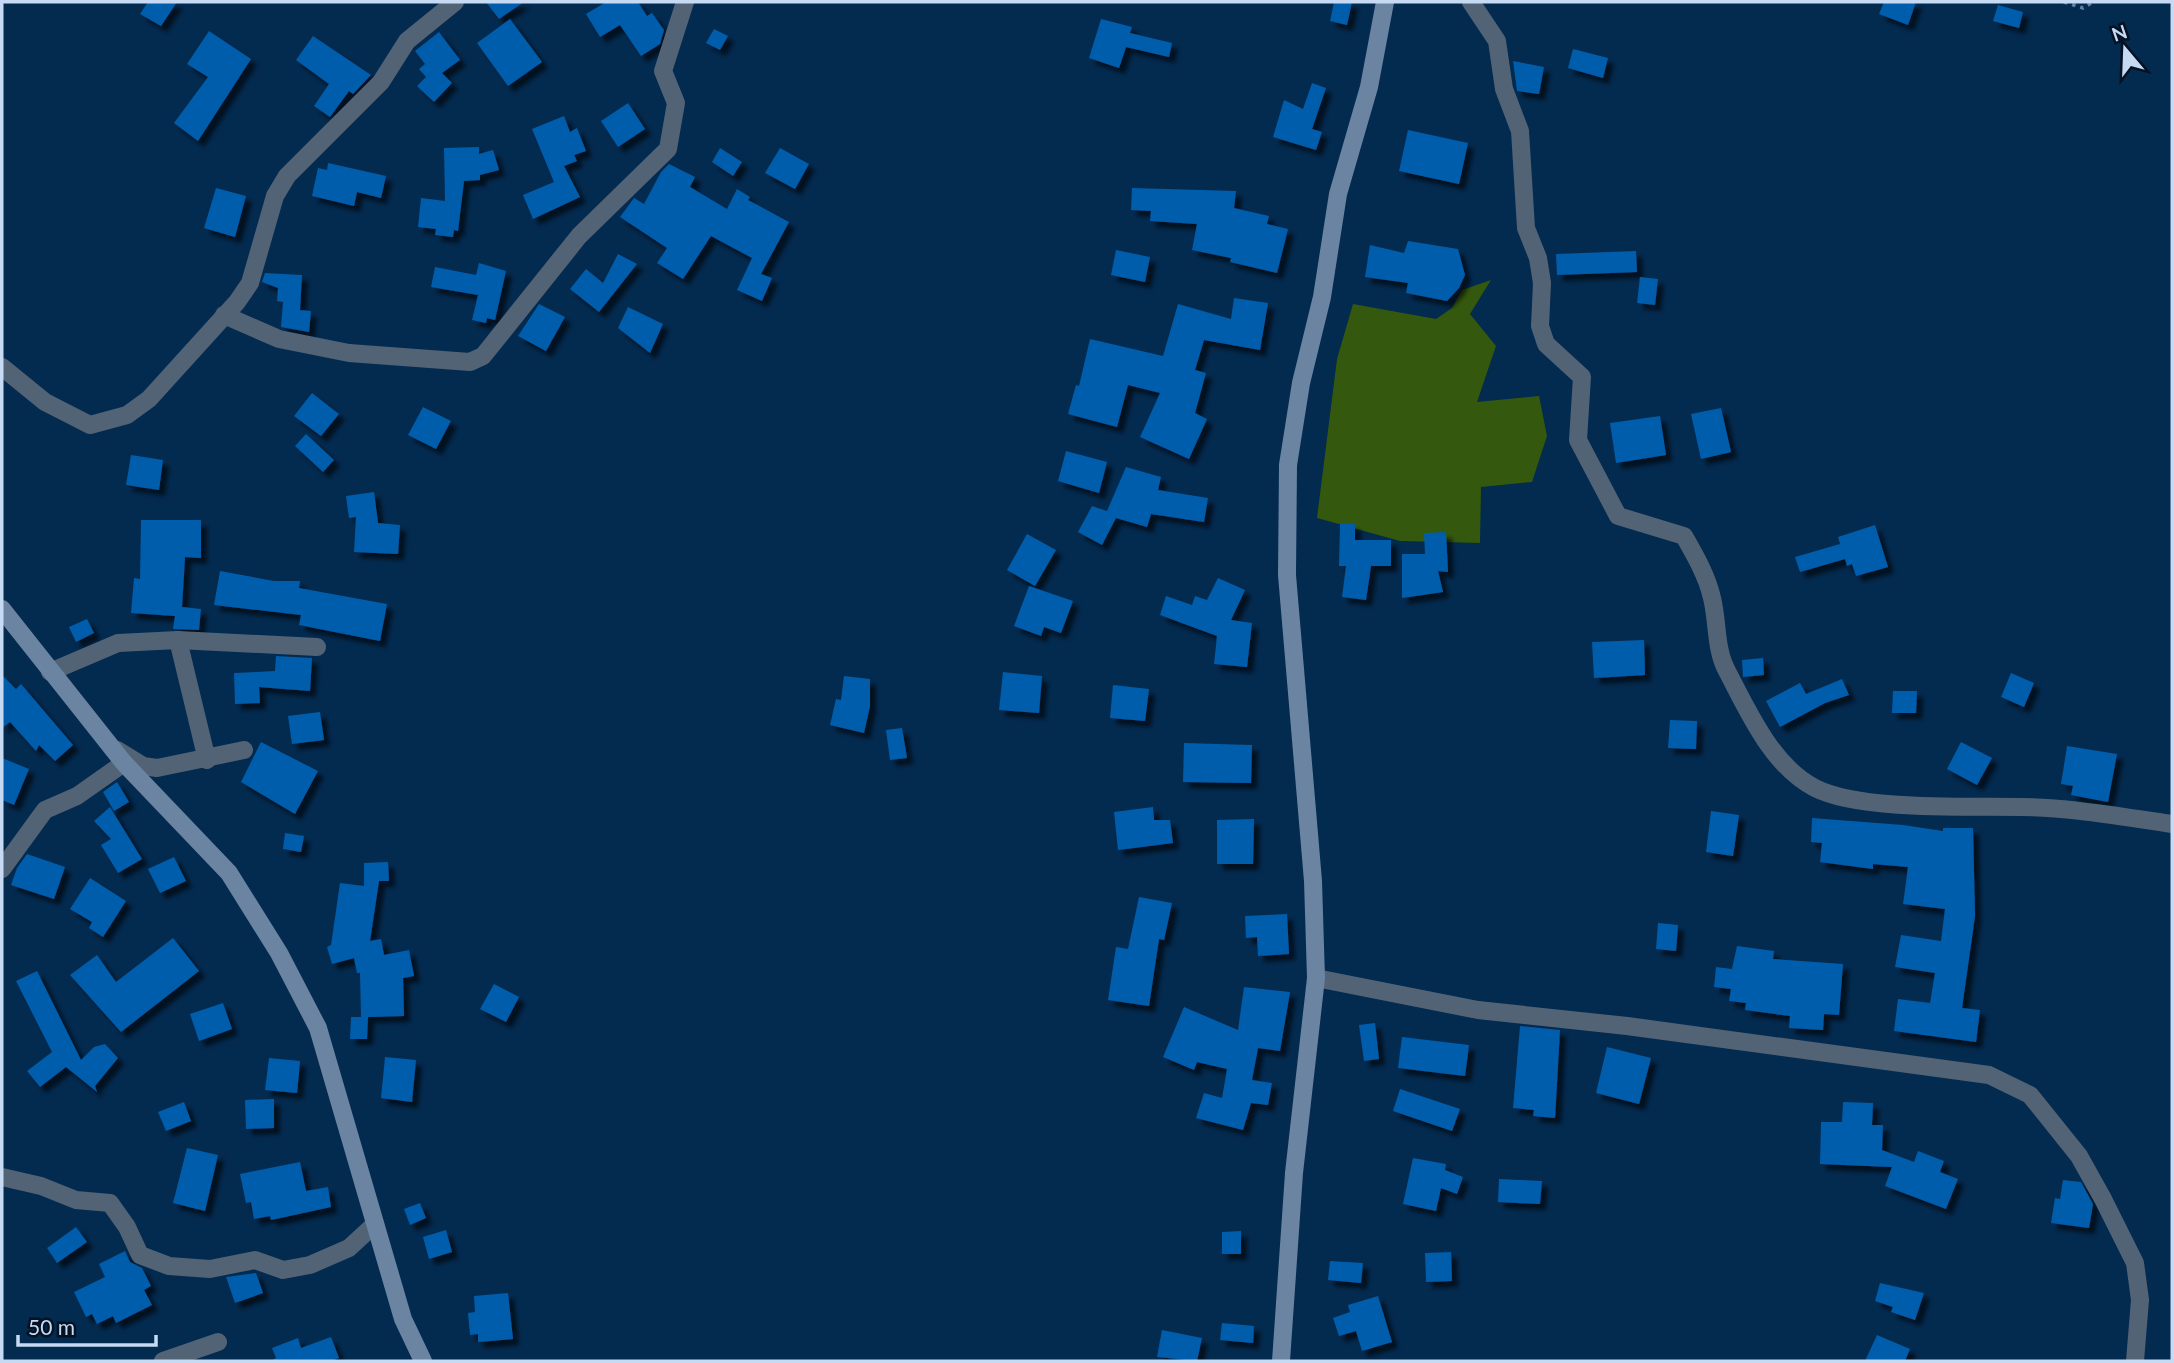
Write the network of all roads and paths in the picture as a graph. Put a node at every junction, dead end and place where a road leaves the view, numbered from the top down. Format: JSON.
{"nodes":[{"id":1,"x":454,"y":2,"type":"edge"},
{"id":2,"x":685,"y":2,"type":"edge"},
{"id":3,"x":1385,"y":2,"type":"edge"},
{"id":4,"x":1471,"y":2,"type":"edge"},
{"id":5,"x":2064,"y":2,"type":"edge"},
{"id":6,"x":2093,"y":2,"type":"edge"},
{"id":7,"x":224,"y":315,"type":"junction"},
{"id":8,"x":2,"y":367,"type":"edge"},
{"id":9,"x":2,"y":609,"type":"edge"},
{"id":10,"x":178,"y":640,"type":"junction"},
{"id":11,"x":317,"y":647,"type":"dead end"},
{"id":12,"x":50,"y":672,"type":"junction"},
{"id":13,"x":111,"y":746,"type":"junction"},
{"id":14,"x":244,"y":750,"type":"dead end"},
{"id":15,"x":207,"y":760,"type":"junction"},
{"id":16,"x":124,"y":763,"type":"junction"},
{"id":17,"x":2172,"y":824,"type":"edge"},
{"id":18,"x":2,"y":869,"type":"edge"},
{"id":19,"x":1316,"y":978,"type":"junction"},
{"id":20,"x":2,"y":1177,"type":"edge"},
{"id":21,"x":374,"y":1224,"type":"junction"},
{"id":22,"x":218,"y":1342,"type":"dead end"},
{"id":23,"x":163,"y":1361,"type":"edge"},
{"id":24,"x":423,"y":1361,"type":"edge"},
{"id":25,"x":1281,"y":1361,"type":"edge"},
{"id":26,"x":2135,"y":1361,"type":"edge"}],
"edges":[{"from":1,"to":7,"type":"street"},
{"from":2,"to":7,"type":"street"},
{"from":3,"to":19,"type":"main road"},
{"from":4,"to":17,"type":"street"},
{"from":5,"to":6,"type":"path"},
{"from":7,"to":8,"type":"street"},
{"from":9,"to":12,"type":"main road"},
{"from":10,"to":11,"type":"street"},
{"from":10,"to":12,"type":"street"},
{"from":10,"to":15,"type":"street"},
{"from":12,"to":13,"type":"main road"},
{"from":13,"to":15,"type":"street"},
{"from":13,"to":16,"type":"main road"},
{"from":14,"to":15,"type":"street"},
{"from":16,"to":18,"type":"street"},
{"from":16,"to":21,"type":"main road"},
{"from":19,"to":25,"type":"main road"},
{"from":19,"to":26,"type":"street"},
{"from":20,"to":21,"type":"street"},
{"from":21,"to":24,"type":"main road"},
{"from":22,"to":23,"type":"street"}]}
